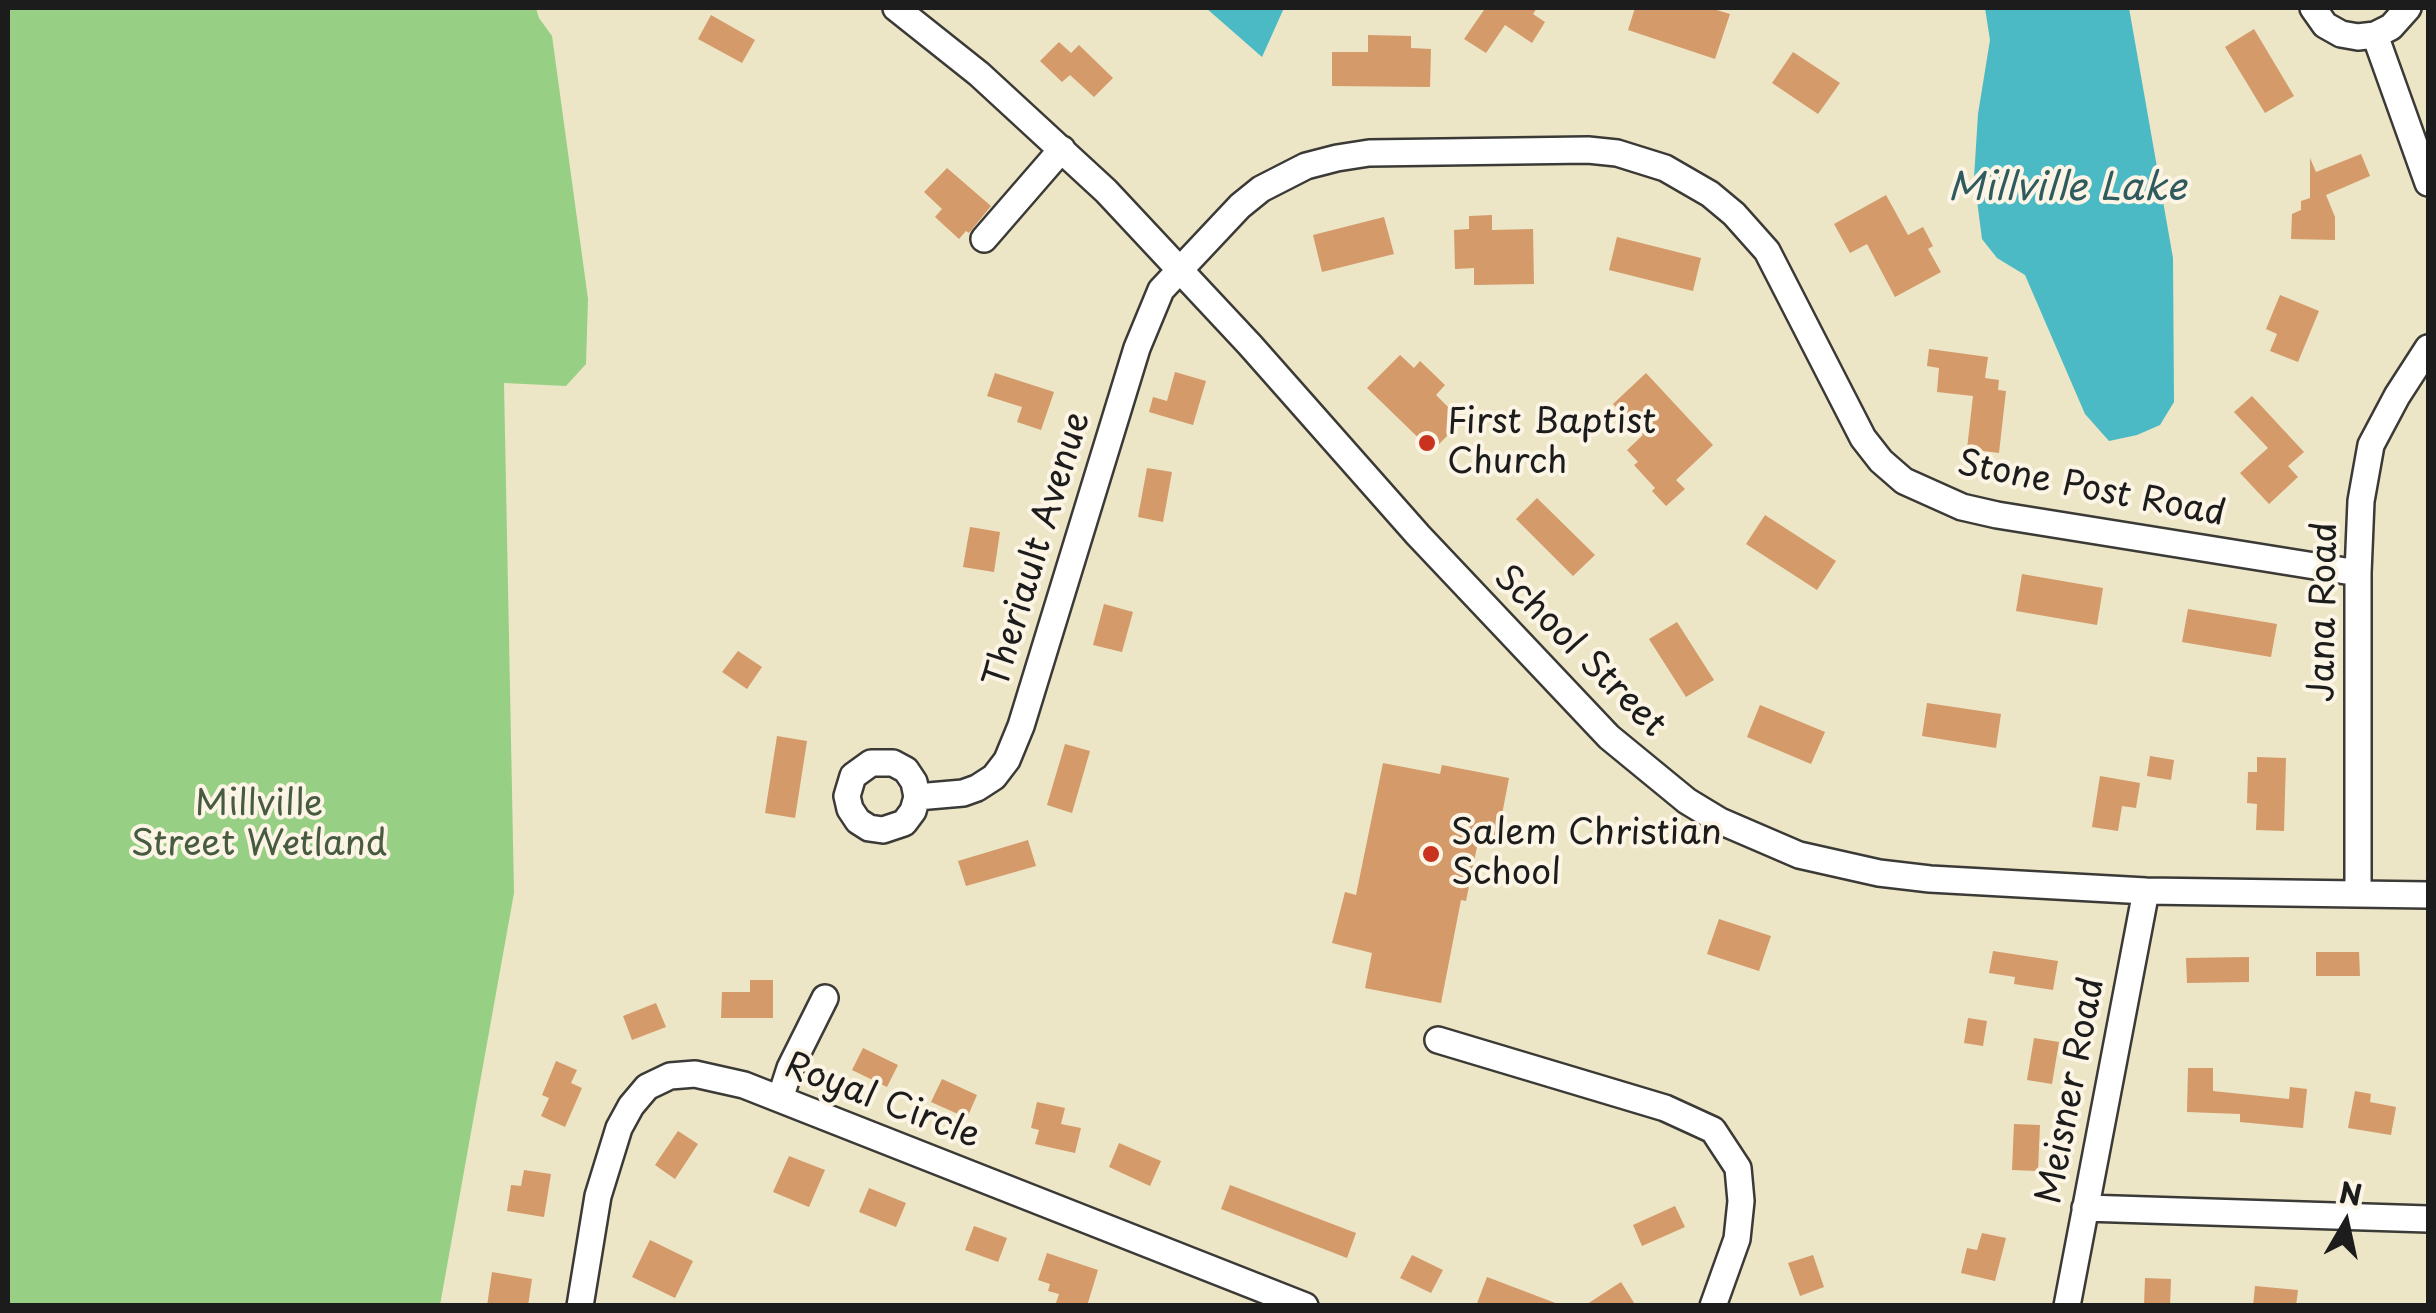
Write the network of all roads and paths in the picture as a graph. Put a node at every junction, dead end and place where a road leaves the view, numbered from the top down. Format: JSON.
{"nodes":[{"id":1,"x":896,"y":8,"type":"edge"},
{"id":2,"x":2312,"y":8,"type":"edge"},
{"id":3,"x":2408,"y":8,"type":"edge"},
{"id":4,"x":2375,"y":35,"type":"junction"},
{"id":5,"x":1062,"y":149,"type":"junction"},
{"id":6,"x":2428,"y":183,"type":"edge"},
{"id":7,"x":984,"y":239,"type":"dead end"},
{"id":8,"x":1179,"y":269,"type":"junction"},
{"id":9,"x":2428,"y":348,"type":"edge"},
{"id":10,"x":2358,"y":573,"type":"junction"},
{"id":11,"x":917,"y":797,"type":"dead end"},
{"id":12,"x":2146,"y":891,"type":"junction"},
{"id":13,"x":2358,"y":894,"type":"junction"},
{"id":14,"x":2428,"y":895,"type":"edge"},
{"id":15,"x":824,"y":998,"type":"dead end"},
{"id":16,"x":1438,"y":1040,"type":"dead end"},
{"id":17,"x":780,"y":1099,"type":"junction"},
{"id":18,"x":2085,"y":1208,"type":"junction"},
{"id":19,"x":2428,"y":1219,"type":"edge"},
{"id":20,"x":1714,"y":1305,"type":"edge"},
{"id":21,"x":580,"y":1306,"type":"edge"},
{"id":22,"x":1304,"y":1306,"type":"edge"},
{"id":23,"x":2067,"y":1306,"type":"edge"}],
"edges":[{"from":1,"to":5,"type":"street","name":"School Street"},
{"from":2,"to":4,"type":"street"},
{"from":3,"to":4,"type":"street"},
{"from":4,"to":6,"type":"street"},
{"from":5,"to":7,"type":"street"},
{"from":5,"to":8,"type":"street","name":"School Street"},
{"from":8,"to":10,"type":"street","name":"Stone Post Road"},
{"from":8,"to":11,"type":"street","name":"Theriault Avenue"},
{"from":8,"to":12,"type":"street","name":"School Street"},
{"from":9,"to":10,"type":"street","name":"Jana Road"},
{"from":10,"to":13,"type":"street","name":"Jana Road"},
{"from":12,"to":13,"type":"street","name":"School Street"},
{"from":12,"to":18,"type":"street","name":"Meisner Road"},
{"from":13,"to":14,"type":"street","name":"School Street"},
{"from":15,"to":17,"type":"street"},
{"from":16,"to":20,"type":"street"},
{"from":17,"to":21,"type":"street","name":"Royal Circle"},
{"from":17,"to":22,"type":"street","name":"Royal Circle"},
{"from":18,"to":19,"type":"street"},
{"from":18,"to":23,"type":"street","name":"Meisner Road"}]}
